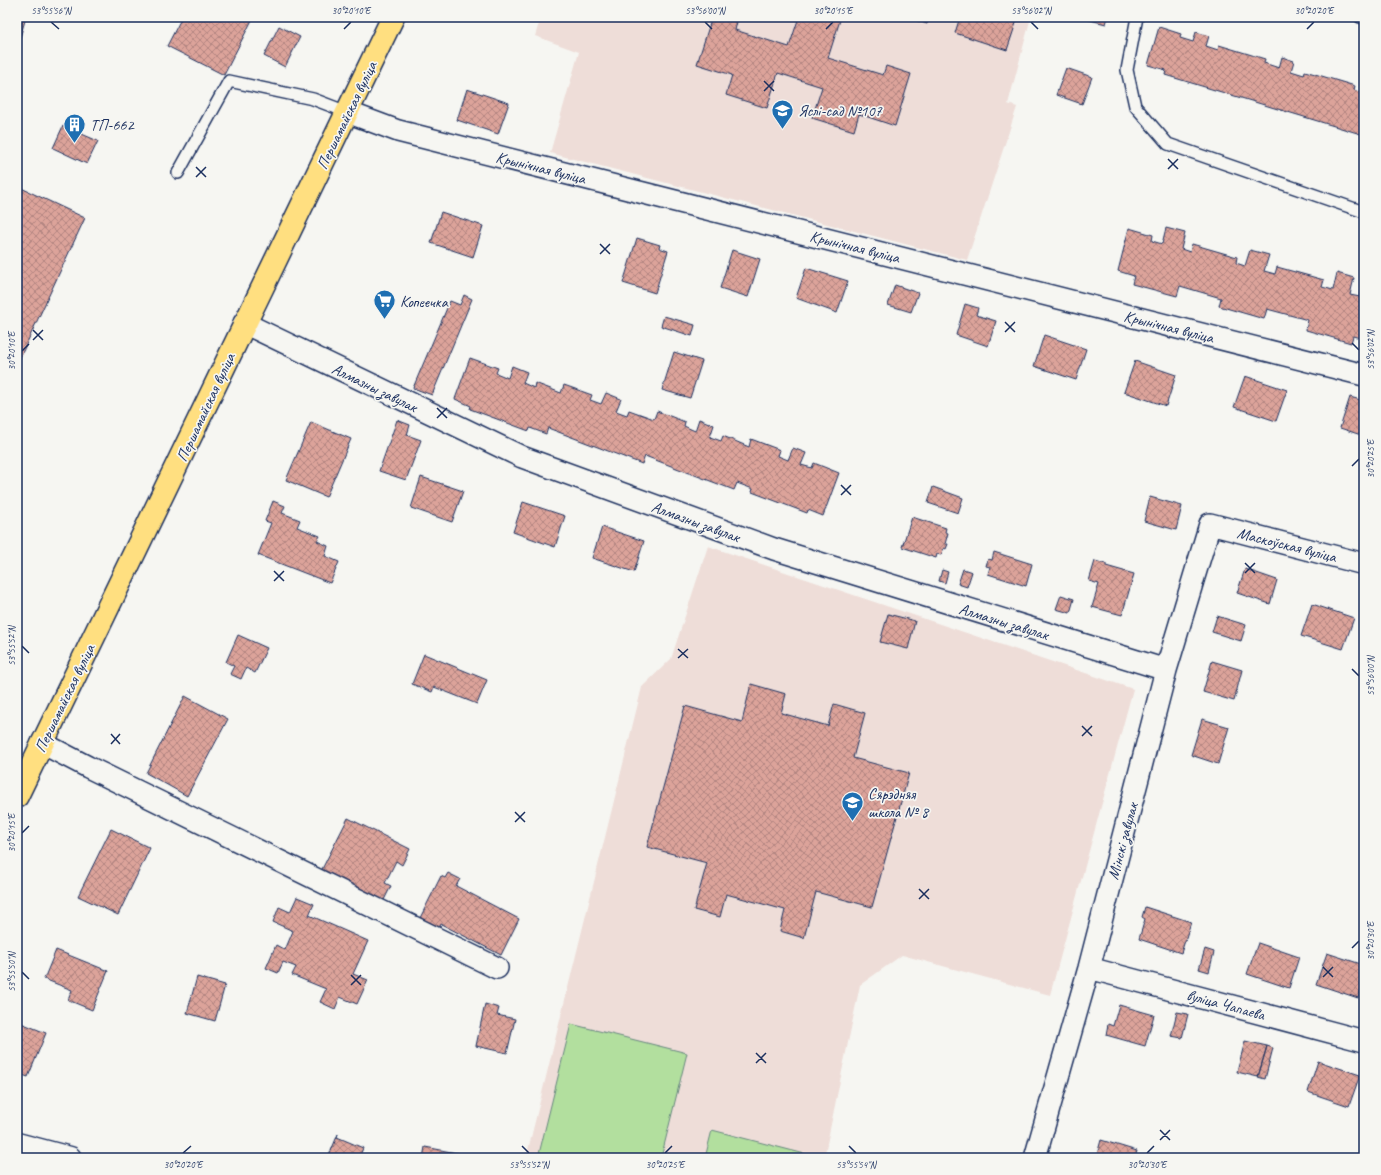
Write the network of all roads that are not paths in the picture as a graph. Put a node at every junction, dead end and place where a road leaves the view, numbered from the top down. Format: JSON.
{"nodes":[{"id":1,"x":392,"y":17,"type":"edge"},
{"id":2,"x":1137,"y":17,"type":"edge"},
{"id":3,"x":1360,"y":17,"type":"edge"},
{"id":4,"x":1364,"y":18,"type":"edge"},
{"id":5,"x":347,"y":112,"type":"junction"},
{"id":6,"x":178,"y":173,"type":"dead end"},
{"id":7,"x":1364,"y":212,"type":"edge"},
{"id":8,"x":244,"y":323,"type":"junction"},
{"id":9,"x":1364,"y":375,"type":"edge"},
{"id":10,"x":1210,"y":524,"type":"joint"},
{"id":11,"x":1364,"y":564,"type":"edge"},
{"id":12,"x":1166,"y":670,"type":"junction"},
{"id":13,"x":42,"y":743,"type":"junction"},
{"id":14,"x":17,"y":796,"type":"edge"},
{"id":15,"x":497,"y":968,"type":"dead end"},
{"id":16,"x":1089,"y":968,"type":"junction"},
{"id":17,"x":1364,"y":1041,"type":"edge"},
{"id":18,"x":17,"y":1144,"type":"edge"},
{"id":19,"x":70,"y":1158,"type":"edge"},
{"id":20,"x":1035,"y":1158,"type":"edge"}],
"edges":[{"from":1,"to":5,"type":"main road","name":"Першамайская вуліца"},
{"from":2,"to":7,"type":"lane"},
{"from":3,"to":4,"type":"lane"},
{"from":5,"to":6,"type":"lane"},
{"from":5,"to":8,"type":"main road","name":"Першамайская вуліца"},
{"from":5,"to":9,"type":"street","name":"Крынічная вуліца"},
{"from":8,"to":12,"type":"street","name":"Алмазны завулак"},
{"from":8,"to":13,"type":"main road","name":"Першамайская вуліца"},
{"from":10,"to":11,"type":"street","name":"Маскоўская вуліца"},
{"from":10,"to":12,"type":"street","name":"Мінскі завулак"},
{"from":12,"to":16,"type":"street","name":"Мінскі завулак"},
{"from":13,"to":14,"type":"main road","name":"Першамайская вуліца"},
{"from":13,"to":15,"type":"street"},
{"from":16,"to":17,"type":"street","name":"вуліца Чапаева"},
{"from":16,"to":20,"type":"street","name":"Мінскі завулак"},
{"from":18,"to":19,"type":"street"}]}
